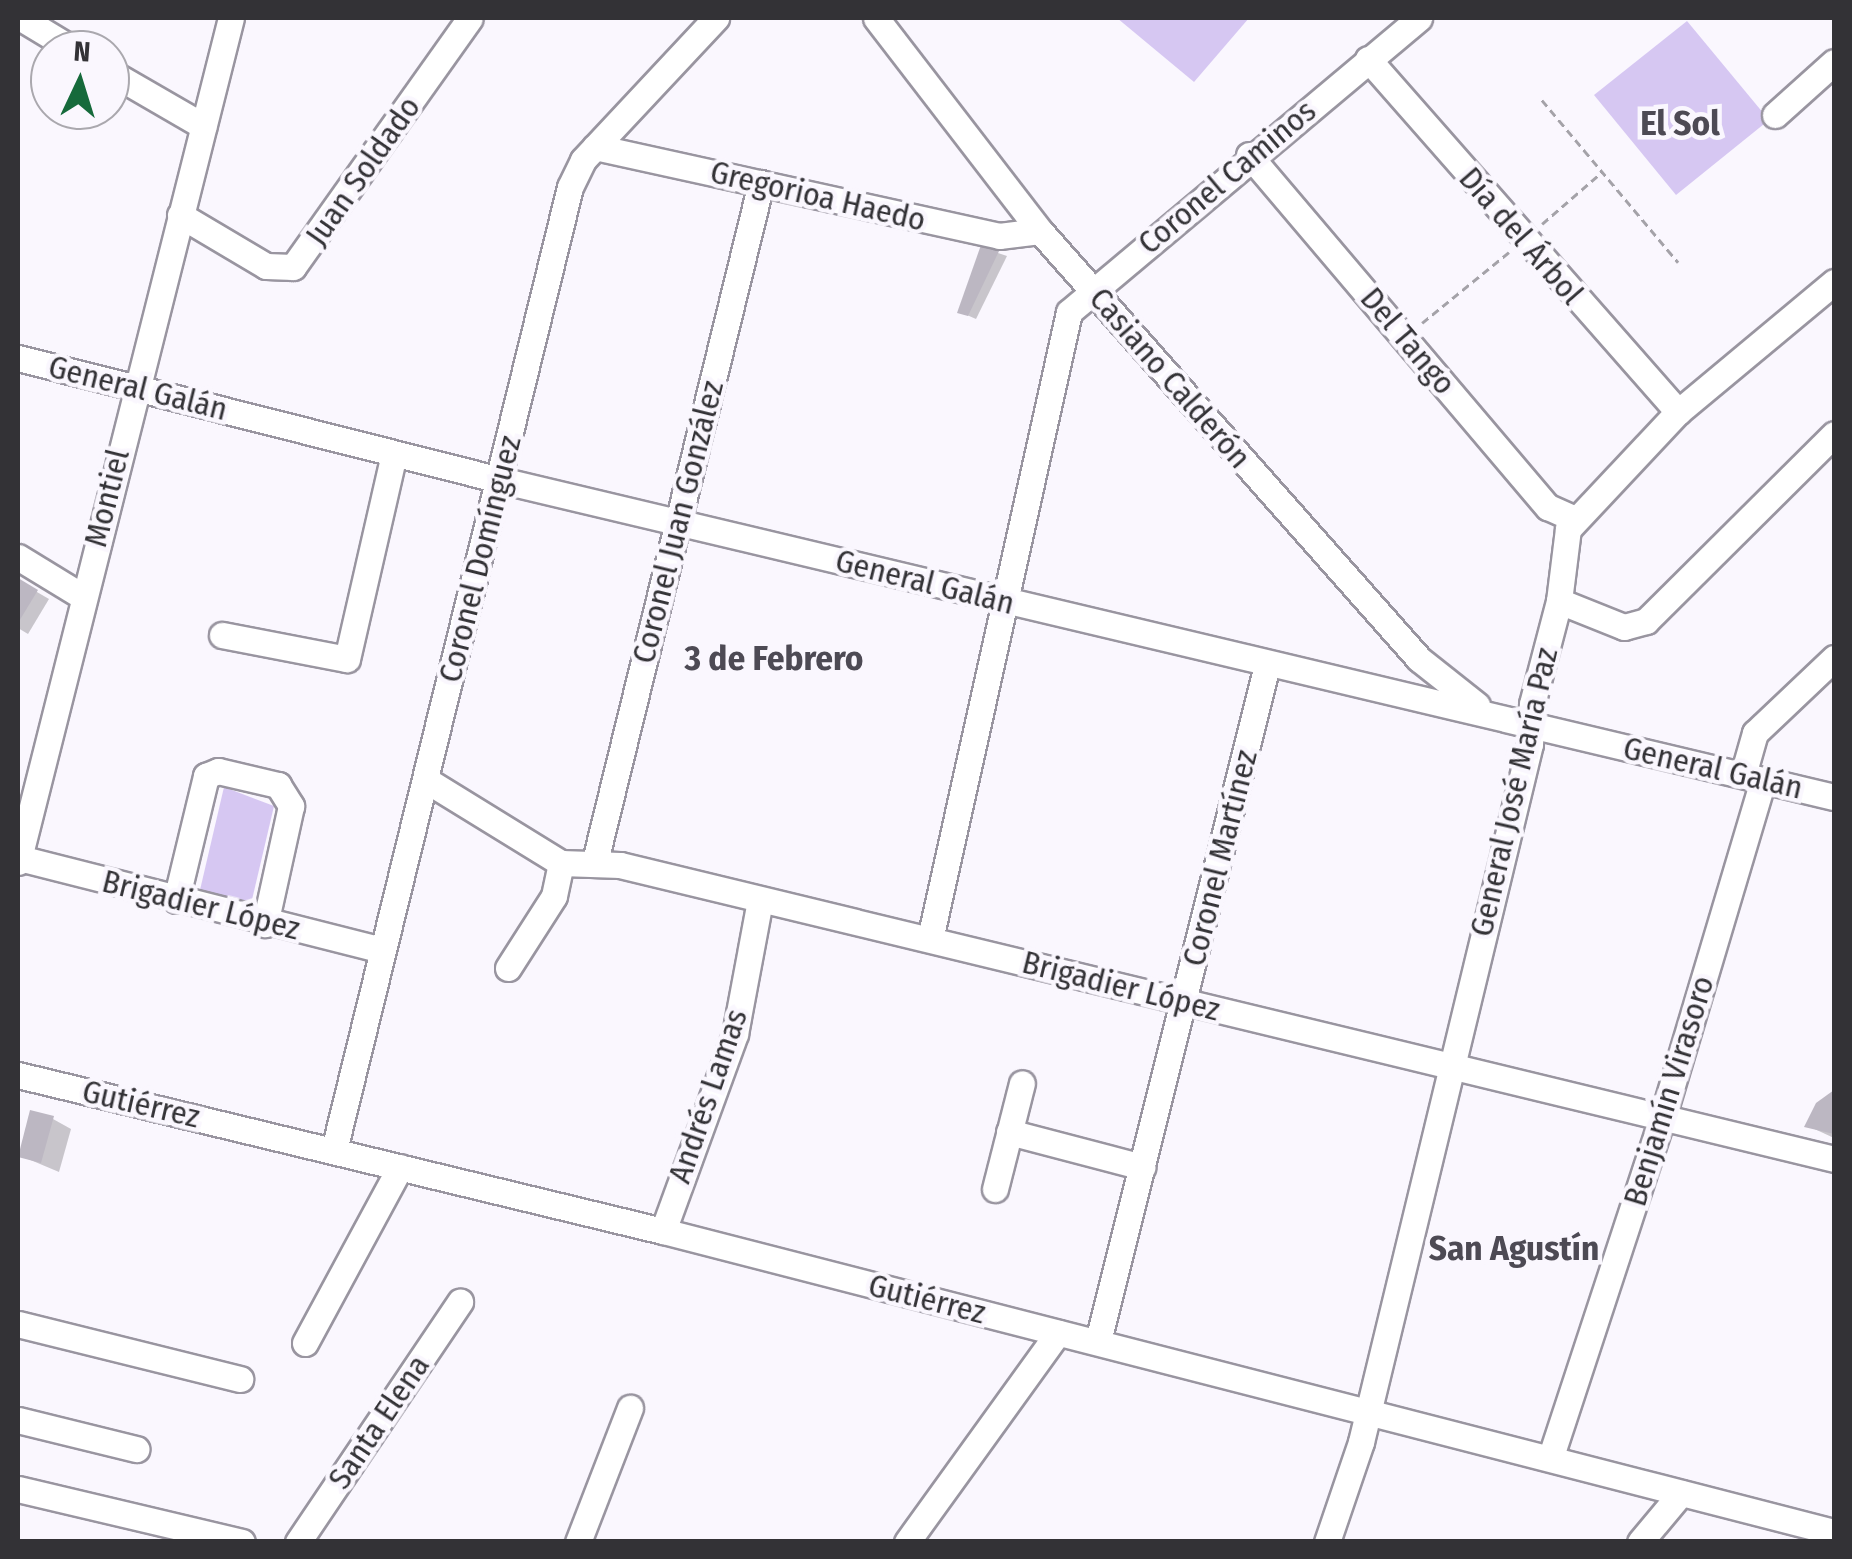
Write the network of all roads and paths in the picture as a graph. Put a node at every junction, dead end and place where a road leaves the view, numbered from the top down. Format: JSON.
{"nodes":[{"id":1,"x":231,"y":18,"type":"edge"},
{"id":2,"x":470,"y":18,"type":"edge"},
{"id":3,"x":716,"y":18,"type":"edge"},
{"id":4,"x":876,"y":18,"type":"edge"},
{"id":5,"x":1419,"y":18,"type":"edge"},
{"id":6,"x":1368,"y":59,"type":"junction"},
{"id":7,"x":1834,"y":62,"type":"edge"},
{"id":8,"x":130,"y":83,"type":"edge"},
{"id":9,"x":1542,"y":100,"type":"dead end"},
{"id":10,"x":1776,"y":115,"type":"dead end"},
{"id":11,"x":204,"y":126,"type":"junction"},
{"id":12,"x":595,"y":146,"type":"junction"},
{"id":13,"x":1249,"y":156,"type":"junction"},
{"id":14,"x":1602,"y":172,"type":"junction"},
{"id":15,"x":761,"y":183,"type":"junction"},
{"id":16,"x":180,"y":215,"type":"junction"},
{"id":17,"x":1040,"y":231,"type":"junction"},
{"id":18,"x":1523,"y":240,"type":"junction"},
{"id":19,"x":1678,"y":262,"type":"dead end"},
{"id":20,"x":1834,"y":282,"type":"edge"},
{"id":21,"x":1094,"y":291,"type":"junction"},
{"id":22,"x":1406,"y":337,"type":"junction"},
{"id":23,"x":18,"y":356,"type":"edge"},
{"id":24,"x":135,"y":387,"type":"junction"},
{"id":25,"x":1678,"y":412,"type":"junction"},
{"id":26,"x":1834,"y":434,"type":"edge"},
{"id":27,"x":394,"y":454,"type":"junction"},
{"id":28,"x":500,"y":480,"type":"junction"},
{"id":29,"x":1573,"y":518,"type":"junction"},
{"id":30,"x":679,"y":522,"type":"junction"},
{"id":31,"x":18,"y":558,"type":"edge"},
{"id":32,"x":82,"y":596,"type":"junction"},
{"id":33,"x":1560,"y":601,"type":"junction"},
{"id":34,"x":1006,"y":602,"type":"junction"},
{"id":35,"x":222,"y":634,"type":"dead end"},
{"id":36,"x":1400,"y":638,"type":"junction"},
{"id":37,"x":1834,"y":658,"type":"edge"},
{"id":38,"x":1267,"y":665,"type":"junction"},
{"id":39,"x":1380,"y":691,"type":"junction"},
{"id":40,"x":1491,"y":714,"type":"junction"},
{"id":41,"x":1531,"y":724,"type":"junction"},
{"id":42,"x":28,"y":776,"type":"edge"},
{"id":43,"x":1752,"y":778,"type":"junction"},
{"id":44,"x":426,"y":780,"type":"junction"},
{"id":45,"x":1834,"y":797,"type":"edge"},
{"id":46,"x":18,"y":860,"type":"edge"},
{"id":47,"x":595,"y":861,"type":"junction"},
{"id":48,"x":561,"y":862,"type":"junction"},
{"id":49,"x":176,"y":900,"type":"junction"},
{"id":50,"x":760,"y":900,"type":"junction"},
{"id":51,"x":265,"y":924,"type":"junction"},
{"id":52,"x":930,"y":939,"type":"junction"},
{"id":53,"x":383,"y":950,"type":"junction"},
{"id":54,"x":508,"y":968,"type":"dead end"},
{"id":55,"x":1185,"y":1002,"type":"junction"},
{"id":56,"x":1450,"y":1066,"type":"junction"},
{"id":57,"x":18,"y":1075,"type":"edge"},
{"id":58,"x":1022,"y":1083,"type":"dead end"},
{"id":59,"x":1662,"y":1119,"type":"junction"},
{"id":60,"x":1009,"y":1132,"type":"junction"},
{"id":61,"x":334,"y":1150,"type":"junction"},
{"id":62,"x":1834,"y":1160,"type":"edge"},
{"id":63,"x":400,"y":1167,"type":"junction"},
{"id":64,"x":1142,"y":1167,"type":"junction"},
{"id":65,"x":995,"y":1190,"type":"dead end"},
{"id":66,"x":664,"y":1231,"type":"junction"},
{"id":67,"x":460,"y":1302,"type":"dead end"},
{"id":68,"x":18,"y":1324,"type":"edge"},
{"id":69,"x":1058,"y":1332,"type":"junction"},
{"id":70,"x":1098,"y":1341,"type":"junction"},
{"id":71,"x":305,"y":1343,"type":"dead end"},
{"id":72,"x":240,"y":1379,"type":"dead end"},
{"id":73,"x":630,"y":1408,"type":"dead end"},
{"id":74,"x":1368,"y":1409,"type":"junction"},
{"id":75,"x":18,"y":1420,"type":"edge"},
{"id":76,"x":136,"y":1449,"type":"dead end"},
{"id":77,"x":1551,"y":1456,"type":"junction"},
{"id":78,"x":18,"y":1488,"type":"edge"},
{"id":79,"x":1680,"y":1492,"type":"junction"},
{"id":80,"x":1834,"y":1532,"type":"edge"},
{"id":81,"x":242,"y":1542,"type":"edge"},
{"id":82,"x":298,"y":1542,"type":"edge"},
{"id":83,"x":578,"y":1542,"type":"edge"},
{"id":84,"x":907,"y":1542,"type":"edge"},
{"id":85,"x":1327,"y":1542,"type":"edge"},
{"id":86,"x":1640,"y":1542,"type":"edge"}],
"edges":[{"from":1,"to":11,"type":"street","name":"Montiel"},
{"from":2,"to":16,"type":"street","name":"Juan Soldado"},
{"from":3,"to":12,"type":"street","name":"Coronel Domínguez"},
{"from":4,"to":17,"type":"street","name":"Casiano Calderón"},
{"from":5,"to":6,"type":"street","name":"Coronel Caminos"},
{"from":6,"to":13,"type":"street","name":"Coronel Caminos"},
{"from":6,"to":18,"type":"street","name":"Día del Árbol"},
{"from":7,"to":10,"type":"street"},
{"from":8,"to":11,"type":"street"},
{"from":9,"to":14,"type":"path"},
{"from":11,"to":16,"type":"street","name":"Montiel"},
{"from":12,"to":15,"type":"street","name":"Gregorioa Haedo"},
{"from":12,"to":28,"type":"street","name":"Coronel Domínguez"},
{"from":13,"to":21,"type":"street","name":"Coronel Caminos"},
{"from":13,"to":22,"type":"street","name":"Del Tango"},
{"from":14,"to":18,"type":"path"},
{"from":14,"to":19,"type":"path"},
{"from":15,"to":17,"type":"street","name":"Gregorioa Haedo"},
{"from":15,"to":30,"type":"street","name":"Coronel Juan González"},
{"from":16,"to":24,"type":"street","name":"Montiel"},
{"from":17,"to":21,"type":"street","name":"Casiano Calderón"},
{"from":18,"to":22,"type":"path"},
{"from":18,"to":25,"type":"street","name":"Día del Árbol"},
{"from":20,"to":25,"type":"street"},
{"from":21,"to":34,"type":"street","name":"Coronel Caminos"},
{"from":21,"to":36,"type":"street","name":"Casiano Calderón"},
{"from":22,"to":29,"type":"street","name":"Del Tango"},
{"from":23,"to":24,"type":"street","name":"General Galán"},
{"from":24,"to":27,"type":"street","name":"General Galán"},
{"from":24,"to":32,"type":"street","name":"Montiel"},
{"from":25,"to":29,"type":"street"},
{"from":26,"to":33,"type":"street"},
{"from":27,"to":28,"type":"street","name":"General Galán"},
{"from":27,"to":35,"type":"street"},
{"from":28,"to":30,"type":"street","name":"General Galán"},
{"from":28,"to":44,"type":"street","name":"Coronel Domínguez"},
{"from":29,"to":33,"type":"street","name":"General José María Paz"},
{"from":30,"to":34,"type":"street","name":"General Galán"},
{"from":30,"to":47,"type":"street","name":"Coronel Juan González"},
{"from":31,"to":32,"type":"street"},
{"from":32,"to":42,"type":"street","name":"Montiel"},
{"from":33,"to":41,"type":"street","name":"General José María Paz"},
{"from":34,"to":38,"type":"street","name":"General Galán"},
{"from":34,"to":52,"type":"street","name":"Coronel Caminos"},
{"from":36,"to":39,"type":"street"},
{"from":36,"to":40,"type":"street","name":"Casiano Calderón"},
{"from":37,"to":43,"type":"street","name":"Benjamín Virasoro"},
{"from":38,"to":39,"type":"street","name":"General Galán"},
{"from":38,"to":55,"type":"street","name":"Coronel Martínez"},
{"from":39,"to":40,"type":"street","name":"General Galán"},
{"from":40,"to":41,"type":"street","name":"General Galán"},
{"from":41,"to":43,"type":"street","name":"General Galán"},
{"from":41,"to":56,"type":"street","name":"General José María Paz"},
{"from":42,"to":46,"type":"street","name":"Montiel"},
{"from":43,"to":45,"type":"street","name":"General Galán"},
{"from":43,"to":59,"type":"street","name":"Benjamín Virasoro"},
{"from":44,"to":48,"type":"street"},
{"from":44,"to":53,"type":"street","name":"Coronel Domínguez"},
{"from":46,"to":49,"type":"street","name":"Brigadier López"},
{"from":47,"to":48,"type":"street","name":"Brigadier López"},
{"from":47,"to":50,"type":"street","name":"Brigadier López"},
{"from":48,"to":54,"type":"street"},
{"from":49,"to":51,"type":"street","name":"Brigadier López"},
{"from":49,"to":51,"type":"street"},
{"from":50,"to":52,"type":"street","name":"Brigadier López"},
{"from":50,"to":66,"type":"street","name":"Andrés Lamas"},
{"from":51,"to":53,"type":"street","name":"Brigadier López"},
{"from":52,"to":55,"type":"street","name":"Brigadier López"},
{"from":53,"to":61,"type":"street","name":"Coronel Domínguez"},
{"from":55,"to":56,"type":"street","name":"Brigadier López"},
{"from":55,"to":64,"type":"street","name":"Coronel Martínez"},
{"from":56,"to":59,"type":"street","name":"Brigadier López"},
{"from":56,"to":74,"type":"street","name":"General José María Paz"},
{"from":57,"to":61,"type":"street","name":"Gutiérrez"},
{"from":58,"to":60,"type":"street"},
{"from":59,"to":62,"type":"street","name":"Brigadier López"},
{"from":59,"to":77,"type":"street","name":"Benjamín Virasoro"},
{"from":60,"to":64,"type":"street"},
{"from":60,"to":65,"type":"street"},
{"from":61,"to":63,"type":"street","name":"Gutiérrez"},
{"from":63,"to":66,"type":"street","name":"Gutiérrez"},
{"from":63,"to":71,"type":"street"},
{"from":64,"to":70,"type":"street","name":"Coronel Martínez"},
{"from":66,"to":69,"type":"street","name":"Gutiérrez"},
{"from":67,"to":82,"type":"street","name":"Santa Elena"},
{"from":68,"to":72,"type":"street"},
{"from":69,"to":70,"type":"street","name":"Gutiérrez"},
{"from":69,"to":84,"type":"street"},
{"from":70,"to":74,"type":"street","name":"Gutiérrez"},
{"from":73,"to":83,"type":"street"},
{"from":74,"to":77,"type":"street","name":"Gutiérrez"},
{"from":74,"to":85,"type":"street","name":"General José María Paz"},
{"from":75,"to":76,"type":"street"},
{"from":77,"to":79,"type":"street","name":"Gutiérrez"},
{"from":78,"to":81,"type":"street"},
{"from":79,"to":80,"type":"street","name":"Gutiérrez"},
{"from":79,"to":86,"type":"street"}]}
